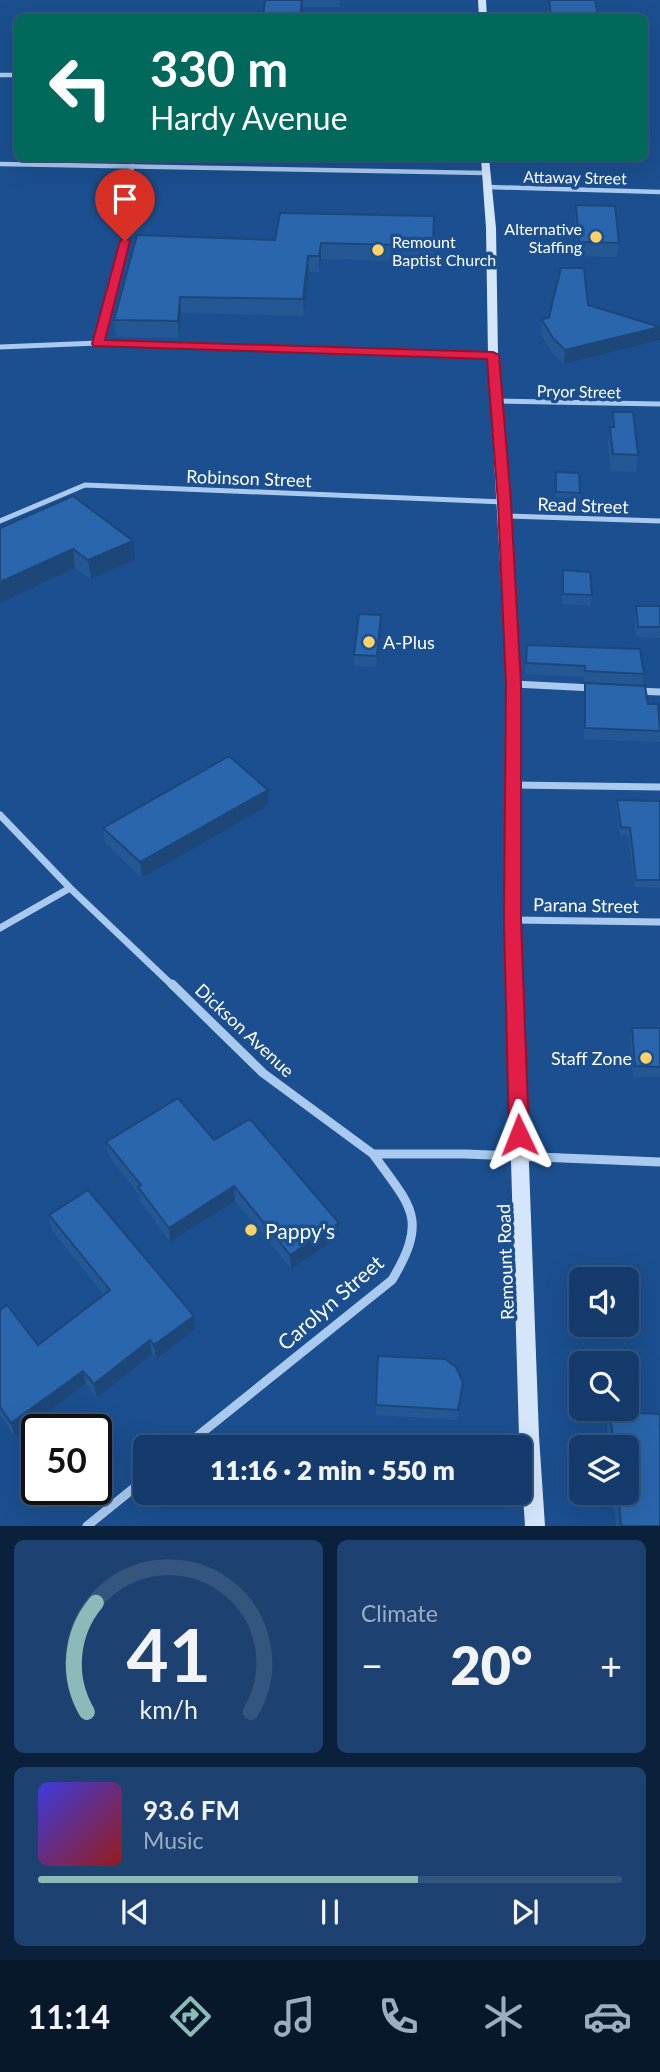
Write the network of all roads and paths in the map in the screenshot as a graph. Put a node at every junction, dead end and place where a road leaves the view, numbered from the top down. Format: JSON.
{"nodes":[{"id":1,"x":0,"y":164,"type":"edge"},
{"id":2,"x":133,"y":166,"type":"junction"},
{"id":3,"x":486,"y":173,"type":"edge"},
{"id":4,"x":660,"y":191,"type":"edge"},
{"id":5,"x":98,"y":344,"type":"junction"},
{"id":6,"x":0,"y":347,"type":"edge"},
{"id":7,"x":493,"y":355,"type":"junction"},
{"id":8,"x":498,"y":401,"type":"junction"},
{"id":9,"x":660,"y":404,"type":"edge"},
{"id":10,"x":505,"y":510,"type":"junction"},
{"id":11,"x":0,"y":521,"type":"edge"},
{"id":12,"x":660,"y":521,"type":"edge"},
{"id":13,"x":514,"y":684,"type":"junction"},
{"id":14,"x":604,"y":689,"type":"edge"},
{"id":15,"x":632,"y":690,"type":"edge"},
{"id":16,"x":660,"y":692,"type":"edge"},
{"id":17,"x":513,"y":785,"type":"junction"},
{"id":18,"x":660,"y":787,"type":"edge"},
{"id":19,"x":0,"y":815,"type":"edge"},
{"id":20,"x":70,"y":888,"type":"junction"},
{"id":21,"x":512,"y":920,"type":"junction"},
{"id":22,"x":660,"y":922,"type":"edge"},
{"id":23,"x":0,"y":928,"type":"edge"},
{"id":24,"x":373,"y":1154,"type":"junction"},
{"id":25,"x":520,"y":1158,"type":"junction"},
{"id":26,"x":660,"y":1162,"type":"edge"},
{"id":27,"x":199,"y":1435,"type":"edge"},
{"id":28,"x":133,"y":1489,"type":"edge"},
{"id":29,"x":86,"y":1526,"type":"edge"},
{"id":30,"x":535,"y":1526,"type":"edge"}],
"edges":[{"from":1,"to":2,"type":"street","name":"Attaway Street"},
{"from":2,"to":3,"type":"street","name":"Attaway Street"},
{"from":2,"to":5,"type":"street"},
{"from":3,"to":4,"type":"street","name":"Attaway Street"},
{"from":3,"to":7,"type":"main road","name":"Remount Road"},
{"from":5,"to":6,"type":"street"},
{"from":5,"to":7,"type":"street"},
{"from":7,"to":8,"type":"main road","name":"Remount Road"},
{"from":8,"to":9,"type":"street","name":"Pryor Street"},
{"from":8,"to":10,"type":"main road","name":"Remount Road"},
{"from":10,"to":11,"type":"street","name":"Robinson Street"},
{"from":10,"to":12,"type":"street","name":"Read Street"},
{"from":10,"to":13,"type":"main road","name":"Remount Road"},
{"from":13,"to":14,"type":"street"},
{"from":13,"to":17,"type":"main road","name":"Remount Road"},
{"from":15,"to":16,"type":"street"},
{"from":17,"to":18,"type":"street"},
{"from":17,"to":21,"type":"main road","name":"Remount Road"},
{"from":19,"to":20,"type":"street","name":"Dickson Avenue"},
{"from":20,"to":23,"type":"street"},
{"from":20,"to":24,"type":"street","name":"Dickson Avenue"},
{"from":21,"to":22,"type":"street","name":"Parana Street"},
{"from":21,"to":25,"type":"main road","name":"Remount Road"},
{"from":24,"to":25,"type":"street"},
{"from":24,"to":27,"type":"street","name":"Carolyn Street"},
{"from":25,"to":26,"type":"street"},
{"from":25,"to":30,"type":"main road","name":"Remount Road"},
{"from":28,"to":29,"type":"street"}]}
